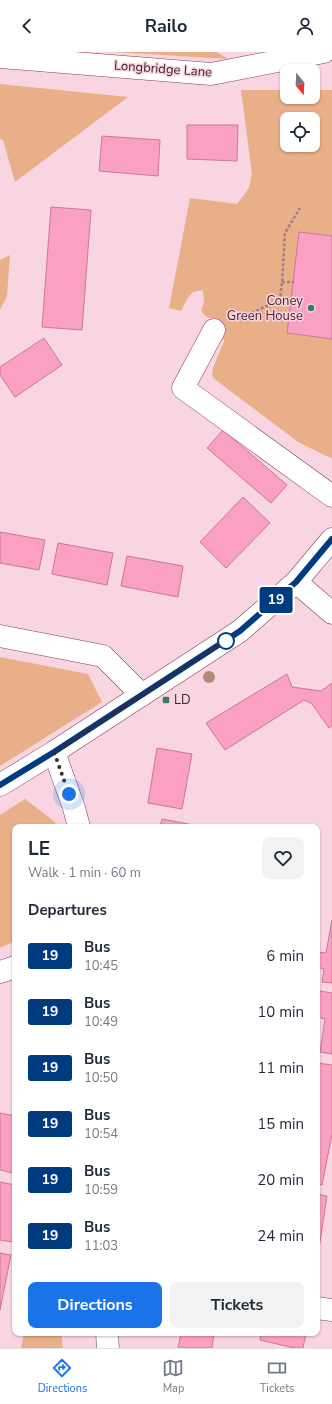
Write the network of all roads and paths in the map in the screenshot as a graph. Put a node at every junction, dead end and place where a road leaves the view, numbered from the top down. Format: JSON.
{"nodes":[{"id":1,"x":324,"y":52,"type":"edge"},
{"id":2,"x":0,"y":58,"type":"edge"},
{"id":3,"x":300,"y":208,"type":"dead end"},
{"id":4,"x":282,"y":282,"type":"junction"},
{"id":5,"x":294,"y":282,"type":"dead end"},
{"id":6,"x":214,"y":330,"type":"joint"},
{"id":7,"x":332,"y":496,"type":"edge"},
{"id":8,"x":332,"y":539,"type":"edge"},
{"id":9,"x":296,"y":582,"type":"junction"},
{"id":10,"x":332,"y":613,"type":"edge"},
{"id":11,"x":0,"y":636,"type":"edge"},
{"id":12,"x":142,"y":695,"type":"junction"},
{"id":13,"x":54,"y":752,"type":"junction"},
{"id":14,"x":0,"y":785,"type":"edge"},
{"id":15,"x":78,"y":824,"type":"edge"},
{"id":16,"x":12,"y":968,"type":"edge"},
{"id":17,"x":0,"y":972,"type":"edge"},
{"id":18,"x":320,"y":1308,"type":"edge"},
{"id":19,"x":332,"y":1310,"type":"edge"},
{"id":20,"x":107,"y":1336,"type":"edge"},
{"id":21,"x":108,"y":1348,"type":"edge"}],
"edges":[{"from":1,"to":2,"type":"street","name":"Longbridge Lane"},
{"from":3,"to":4,"type":"path"},
{"from":4,"to":5,"type":"path"},
{"from":4,"to":6,"type":"path"},
{"from":6,"to":7,"type":"street"},
{"from":8,"to":9,"type":"street"},
{"from":9,"to":10,"type":"street"},
{"from":9,"to":12,"type":"street"},
{"from":11,"to":12,"type":"street"},
{"from":12,"to":13,"type":"street"},
{"from":13,"to":14,"type":"street"},
{"from":13,"to":15,"type":"street"},
{"from":16,"to":17,"type":"street"},
{"from":18,"to":19,"type":"street"},
{"from":20,"to":21,"type":"street"}]}
